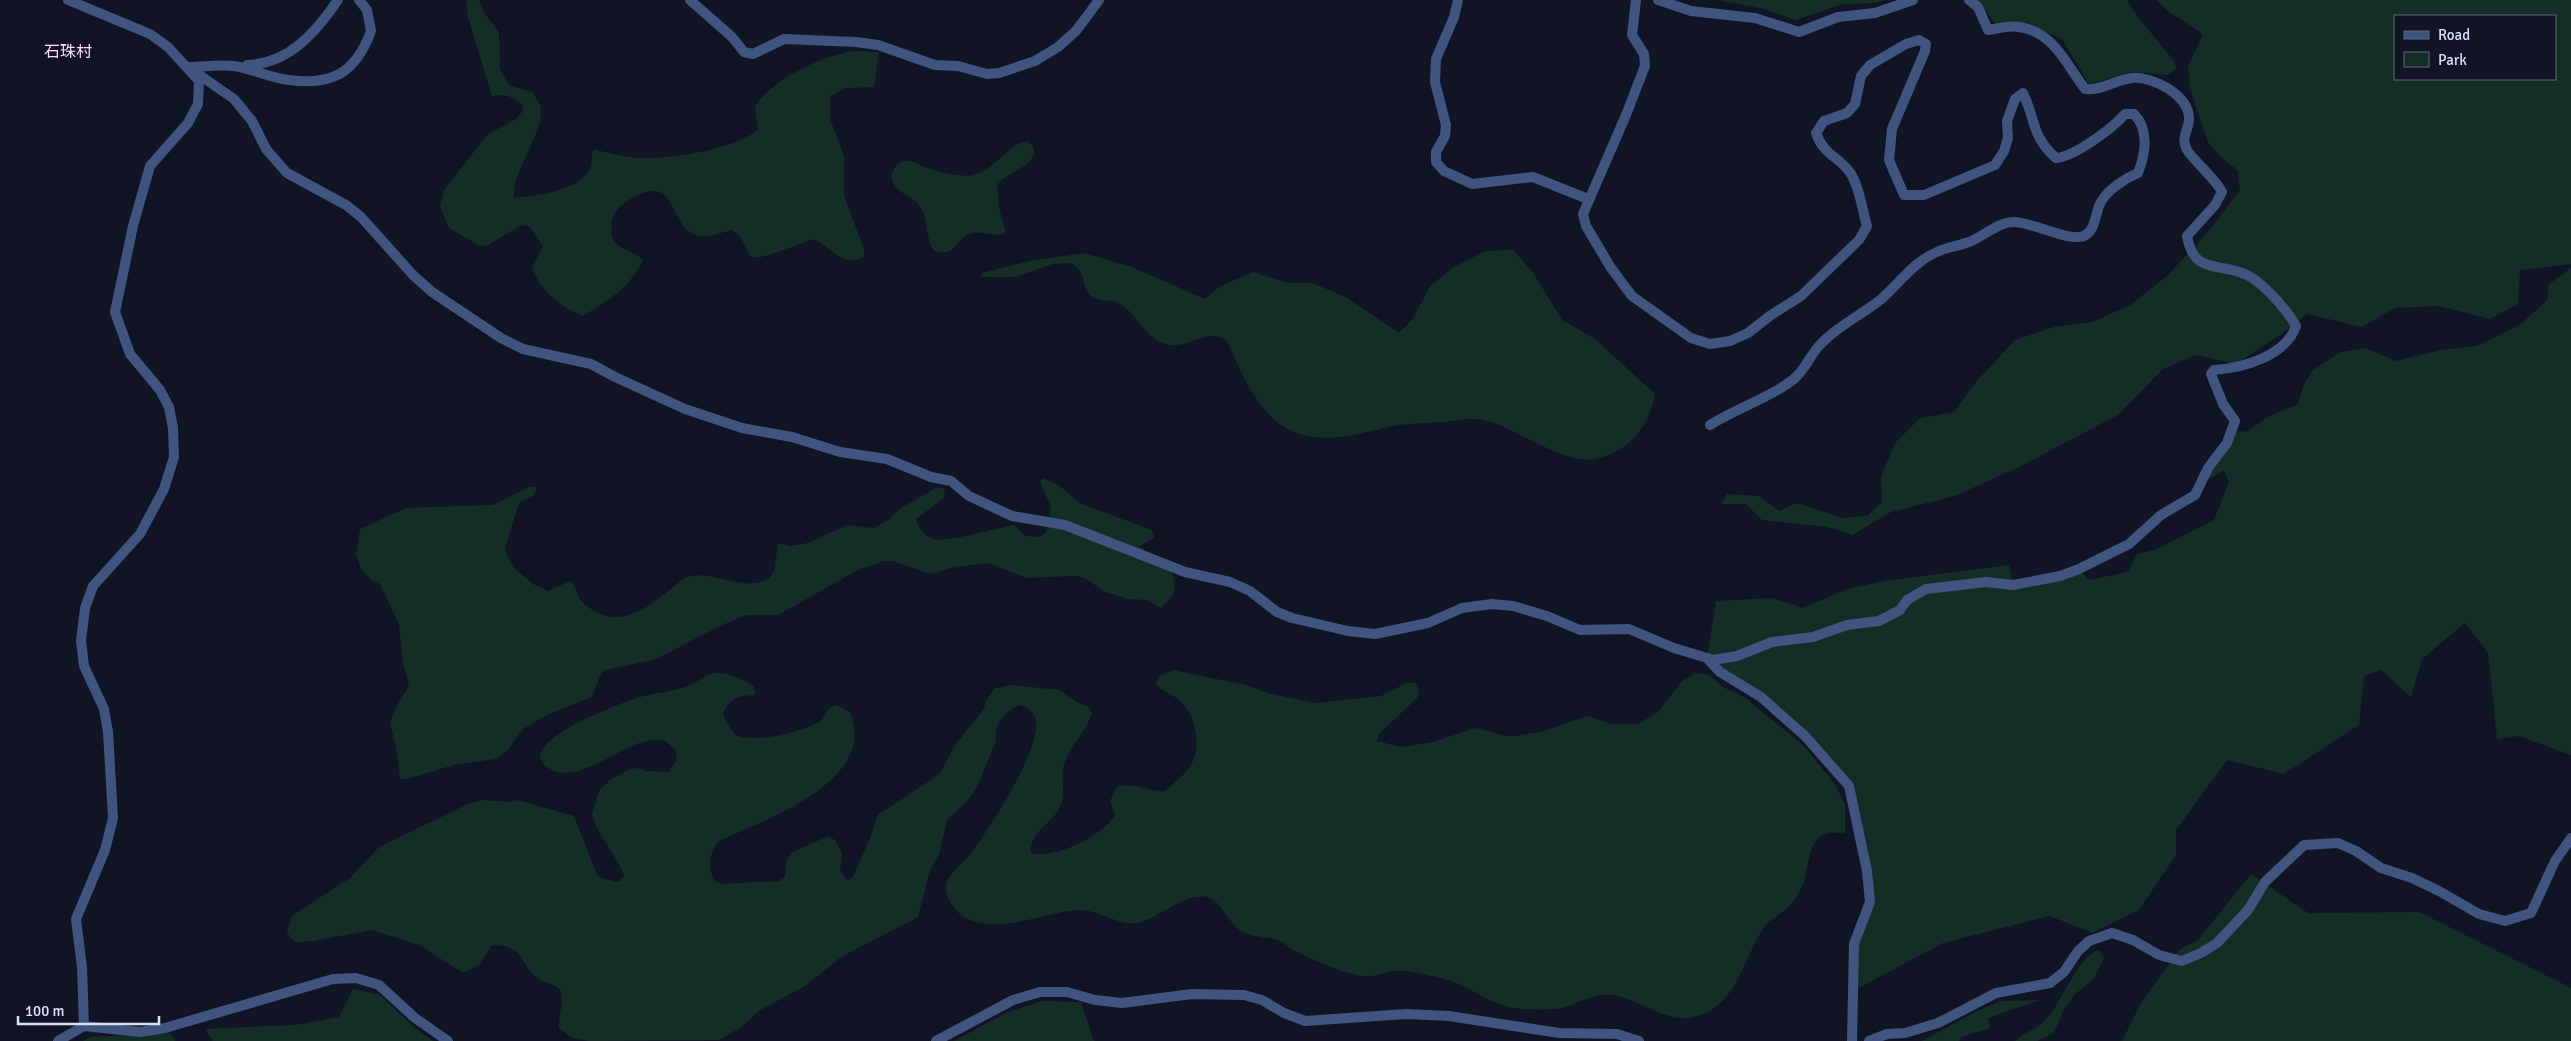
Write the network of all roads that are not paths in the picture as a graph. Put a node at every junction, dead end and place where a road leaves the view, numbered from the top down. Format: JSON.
{"nodes":[{"id":1,"x":68,"y":0,"type":"edge"},
{"id":2,"x":338,"y":0,"type":"edge"},
{"id":3,"x":359,"y":0,"type":"edge"},
{"id":4,"x":690,"y":0,"type":"edge"},
{"id":5,"x":1099,"y":0,"type":"edge"},
{"id":6,"x":1458,"y":0,"type":"edge"},
{"id":7,"x":1636,"y":0,"type":"edge"},
{"id":8,"x":1658,"y":0,"type":"edge"},
{"id":9,"x":1912,"y":0,"type":"edge"},
{"id":10,"x":1969,"y":0,"type":"edge"},
{"id":11,"x":231,"y":66,"type":"junction"},
{"id":12,"x":188,"y":67,"type":"junction"},
{"id":13,"x":1588,"y":199,"type":"junction"},
{"id":14,"x":1710,"y":425,"type":"dead end"},
{"id":15,"x":1707,"y":658,"type":"junction"},
{"id":16,"x":2571,"y":838,"type":"edge"},
{"id":17,"x":84,"y":1026,"type":"junction"},
{"id":18,"x":58,"y":1041,"type":"edge"},
{"id":19,"x":448,"y":1041,"type":"edge"},
{"id":20,"x":936,"y":1041,"type":"edge"},
{"id":21,"x":1639,"y":1041,"type":"edge"},
{"id":22,"x":1852,"y":1041,"type":"edge"},
{"id":23,"x":1869,"y":1041,"type":"edge"}],
"edges":[{"from":1,"to":12,"type":"street"},
{"from":2,"to":11,"type":"street"},
{"from":3,"to":11,"type":"street"},
{"from":4,"to":5,"type":"street"},
{"from":6,"to":13,"type":"street"},
{"from":7,"to":13,"type":"street"},
{"from":8,"to":9,"type":"street"},
{"from":10,"to":15,"type":"street"},
{"from":11,"to":12,"type":"street"},
{"from":12,"to":15,"type":"street"},
{"from":12,"to":17,"type":"street"},
{"from":13,"to":14,"type":"street"},
{"from":15,"to":22,"type":"street"},
{"from":16,"to":23,"type":"street"},
{"from":17,"to":18,"type":"street"},
{"from":17,"to":19,"type":"street"},
{"from":20,"to":21,"type":"street"}]}
